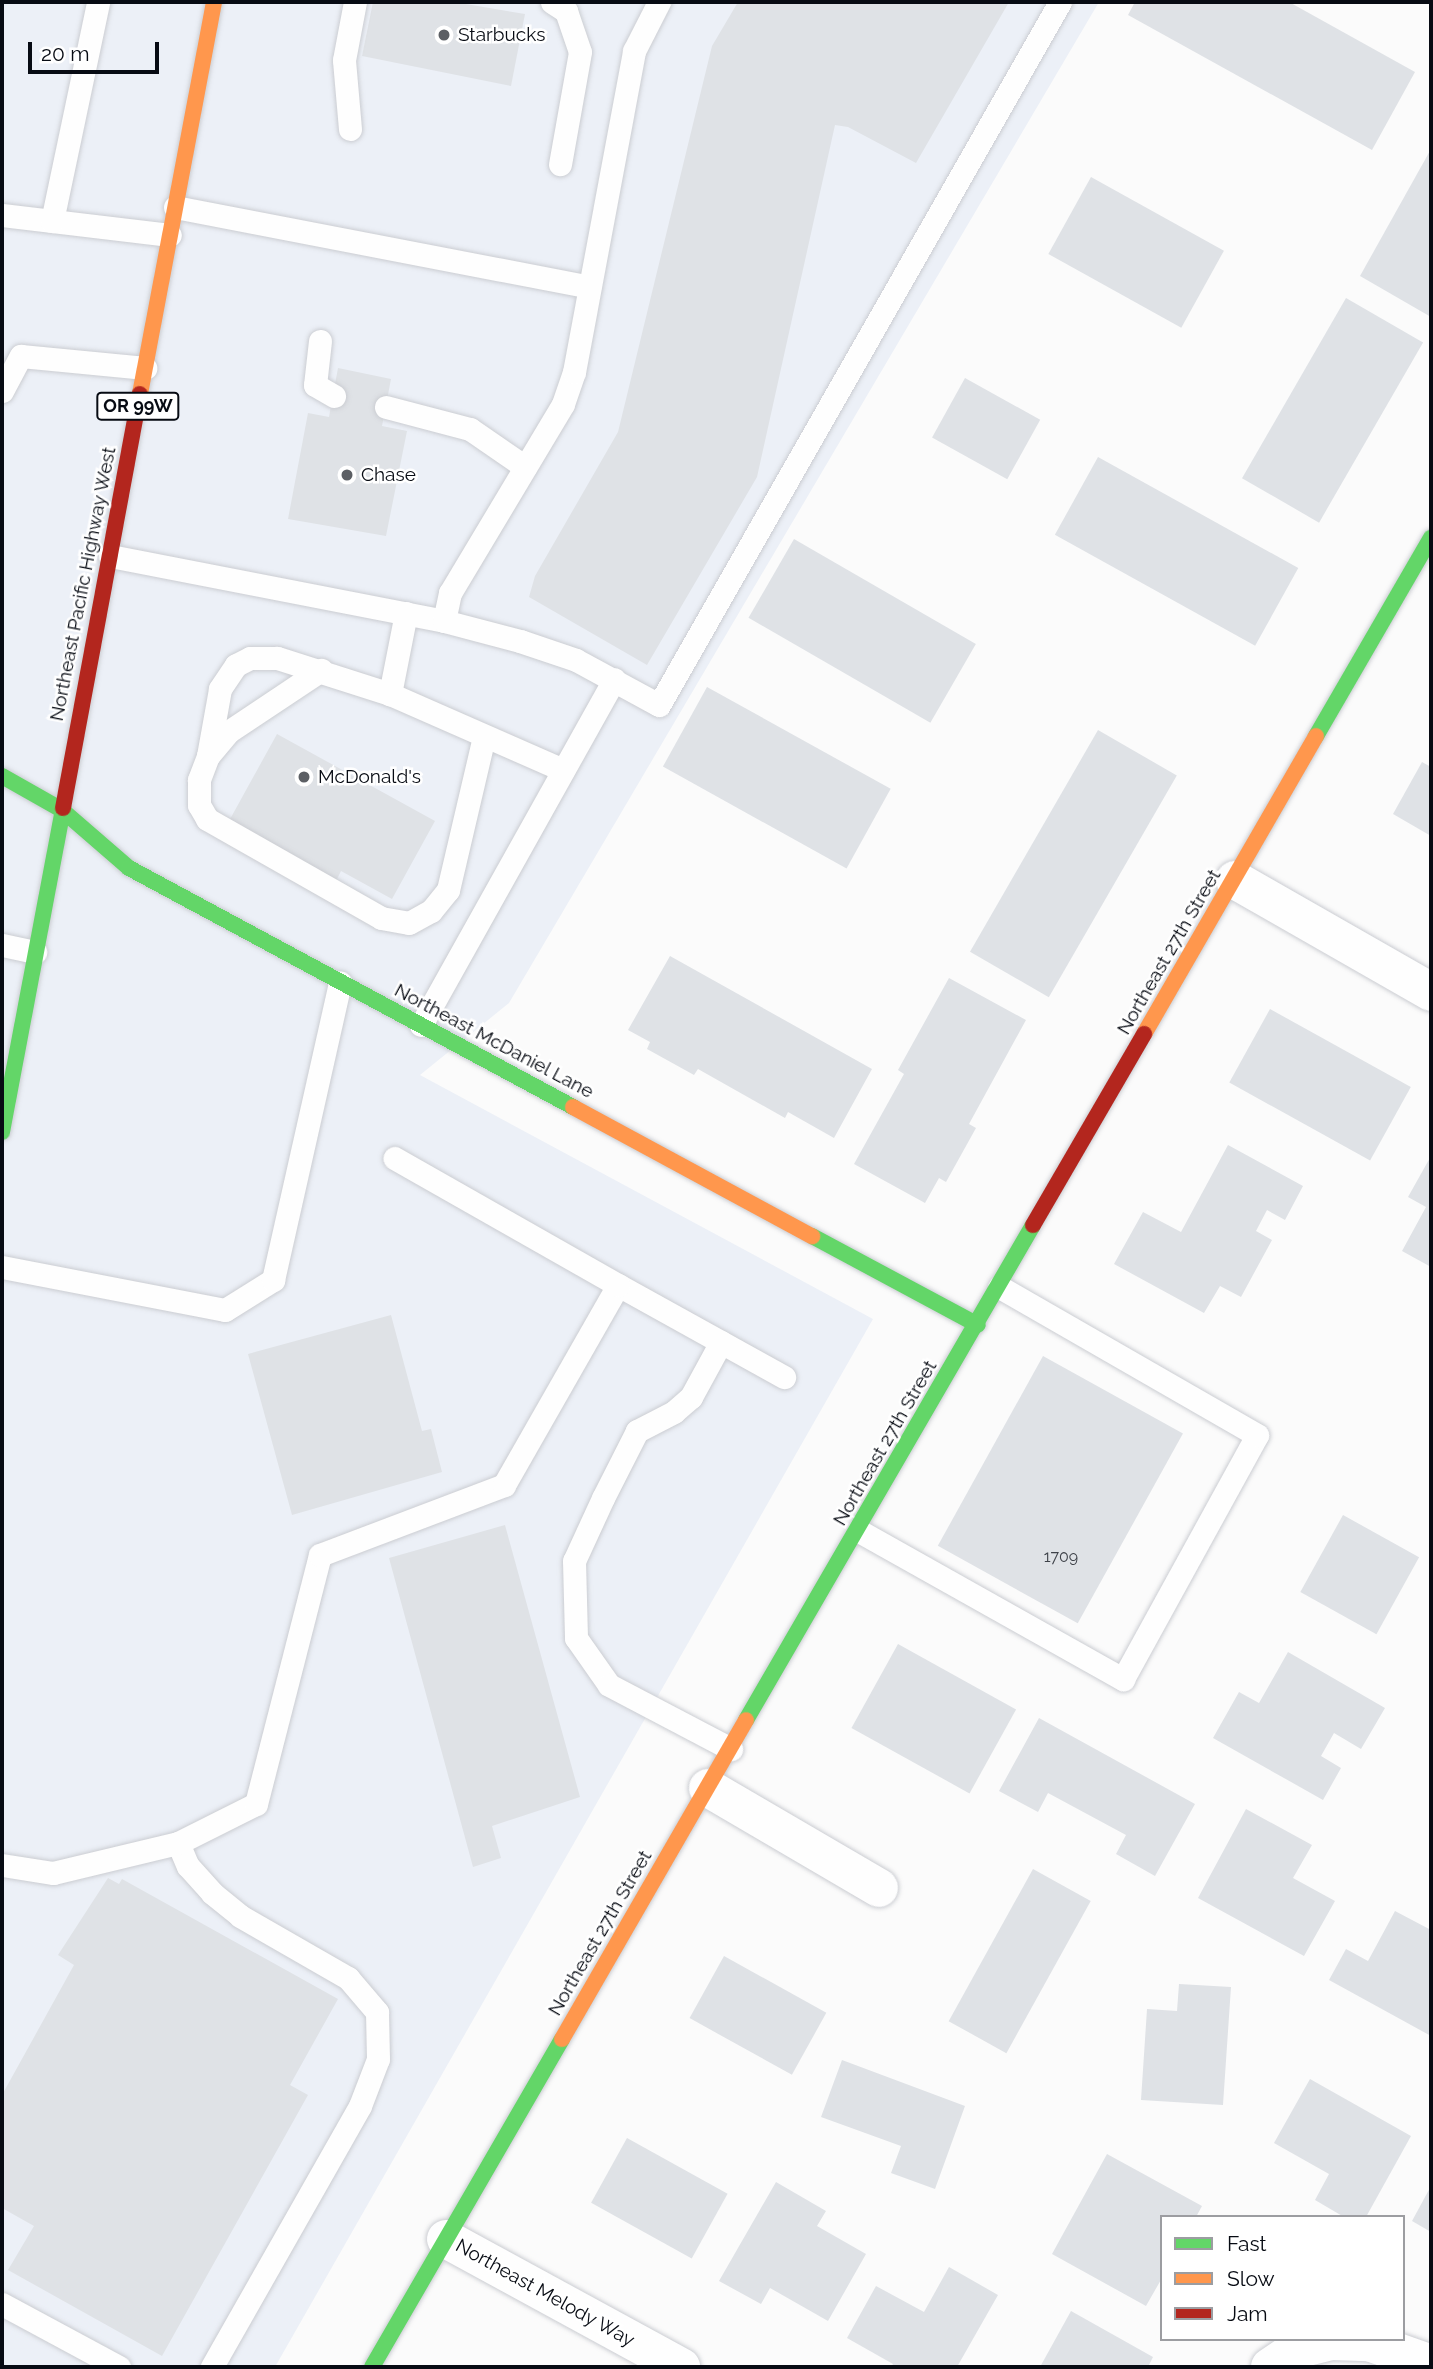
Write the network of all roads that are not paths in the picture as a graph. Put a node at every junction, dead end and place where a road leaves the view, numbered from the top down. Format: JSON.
{"nodes":[{"id":1,"x":98,"y":2,"type":"edge"},
{"id":2,"x":214,"y":2,"type":"edge"},
{"id":3,"x":355,"y":2,"type":"edge"},
{"id":4,"x":552,"y":2,"type":"edge"},
{"id":5,"x":659,"y":2,"type":"edge"},
{"id":6,"x":1059,"y":2,"type":"edge"},
{"id":7,"x":350,"y":129,"type":"dead end"},
{"id":8,"x":559,"y":164,"type":"dead end"},
{"id":9,"x":175,"y":207,"type":"junction"},
{"id":10,"x":2,"y":215,"type":"edge"},
{"id":11,"x":52,"y":221,"type":"junction"},
{"id":12,"x":170,"y":236,"type":"junction"},
{"id":13,"x":589,"y":287,"type":"junction"},
{"id":14,"x":320,"y":341,"type":"dead end"},
{"id":15,"x":145,"y":368,"type":"junction"},
{"id":16,"x":2,"y":391,"type":"edge"},
{"id":17,"x":334,"y":396,"type":"dead end"},
{"id":18,"x":386,"y":407,"type":"dead end"},
{"id":19,"x":525,"y":467,"type":"junction"},
{"id":20,"x":1431,"y":538,"type":"edge"},
{"id":21,"x":110,"y":556,"type":"junction"},
{"id":22,"x":406,"y":613,"type":"junction"},
{"id":23,"x":444,"y":621,"type":"junction"},
{"id":24,"x":321,"y":670,"type":"junction"},
{"id":25,"x":614,"y":679,"type":"junction"},
{"id":26,"x":390,"y":694,"type":"junction"},
{"id":27,"x":484,"y":736,"type":"junction"},
{"id":28,"x":208,"y":757,"type":"junction"},
{"id":29,"x":564,"y":770,"type":"junction"},
{"id":30,"x":2,"y":776,"type":"edge"},
{"id":31,"x":62,"y":810,"type":"junction"},
{"id":32,"x":1235,"y":880,"type":"junction"},
{"id":33,"x":2,"y":945,"type":"edge"},
{"id":34,"x":36,"y":952,"type":"junction"},
{"id":35,"x":340,"y":982,"type":"junction"},
{"id":36,"x":1431,"y":992,"type":"edge"},
{"id":37,"x":421,"y":1025,"type":"junction"},
{"id":38,"x":2,"y":1132,"type":"edge"},
{"id":39,"x":394,"y":1157,"type":"dead end"},
{"id":40,"x":2,"y":1267,"type":"edge"},
{"id":41,"x":618,"y":1285,"type":"junction"},
{"id":42,"x":1000,"y":1287,"type":"junction"},
{"id":43,"x":978,"y":1325,"type":"junction"},
{"id":44,"x":721,"y":1342,"type":"junction"},
{"id":45,"x":784,"y":1377,"type":"dead end"},
{"id":46,"x":859,"y":1531,"type":"junction"},
{"id":47,"x":731,"y":1749,"type":"junction"},
{"id":48,"x":708,"y":1788,"type":"junction"},
{"id":49,"x":178,"y":1843,"type":"junction"},
{"id":50,"x":2,"y":1866,"type":"edge"},
{"id":51,"x":879,"y":1888,"type":"dead end"},
{"id":52,"x":446,"y":2239,"type":"junction"},
{"id":53,"x":2,"y":2304,"type":"edge"},
{"id":54,"x":1431,"y":2364,"type":"edge"},
{"id":55,"x":119,"y":2367,"type":"edge"},
{"id":56,"x":212,"y":2367,"type":"edge"},
{"id":57,"x":372,"y":2367,"type":"edge"},
{"id":58,"x":681,"y":2367,"type":"edge"},
{"id":59,"x":1270,"y":2367,"type":"edge"}],
"edges":[{"from":1,"to":11,"type":"lane"},
{"from":2,"to":9,"type":"main road","name":"Northeast Pacific Highway West","number":"OR 99W"},
{"from":3,"to":7,"type":"lane"},
{"from":4,"to":8,"type":"lane"},
{"from":5,"to":13,"type":"lane"},
{"from":6,"to":25,"type":"lane"},
{"from":9,"to":12,"type":"main road","name":"Northeast Pacific Highway West","number":"OR 99W"},
{"from":9,"to":13,"type":"lane"},
{"from":10,"to":11,"type":"lane"},
{"from":11,"to":12,"type":"lane"},
{"from":12,"to":15,"type":"main road","name":"Northeast Pacific Highway West","number":"OR 99W"},
{"from":13,"to":19,"type":"lane"},
{"from":14,"to":17,"type":"lane"},
{"from":15,"to":16,"type":"lane"},
{"from":15,"to":21,"type":"main road","name":"Northeast Pacific Highway West","number":"OR 99W"},
{"from":18,"to":19,"type":"lane"},
{"from":19,"to":23,"type":"lane"},
{"from":20,"to":32,"type":"main road","name":"Northeast 27th Street"},
{"from":21,"to":22,"type":"lane"},
{"from":21,"to":31,"type":"main road","name":"Northeast Pacific Highway West","number":"OR 99W"},
{"from":22,"to":23,"type":"lane"},
{"from":22,"to":26,"type":"lane"},
{"from":23,"to":25,"type":"lane"},
{"from":24,"to":26,"type":"lane"},
{"from":24,"to":28,"type":"lane"},
{"from":24,"to":28,"type":"lane"},
{"from":25,"to":29,"type":"lane"},
{"from":26,"to":27,"type":"lane"},
{"from":27,"to":28,"type":"lane"},
{"from":27,"to":29,"type":"lane"},
{"from":29,"to":37,"type":"lane"},
{"from":30,"to":31,"type":"main road","name":"Northeast McDaniel Lane"},
{"from":31,"to":34,"type":"main road","name":"Northeast Pacific Highway West","number":"OR 99W"},
{"from":31,"to":35,"type":"main road","name":"Northeast McDaniel Lane"},
{"from":32,"to":36,"type":"street"},
{"from":32,"to":42,"type":"main road","name":"Northeast 27th Street"},
{"from":33,"to":34,"type":"lane"},
{"from":34,"to":38,"type":"main road","name":"Northeast Pacific Highway West","number":"OR 99W"},
{"from":35,"to":37,"type":"main road","name":"Northeast McDaniel Lane"},
{"from":35,"to":40,"type":"lane"},
{"from":37,"to":43,"type":"main road","name":"Northeast McDaniel Lane"},
{"from":39,"to":41,"type":"lane"},
{"from":41,"to":44,"type":"lane"},
{"from":41,"to":49,"type":"lane"},
{"from":42,"to":43,"type":"main road","name":"Northeast 27th Street"},
{"from":42,"to":46,"type":"lane"},
{"from":43,"to":46,"type":"main road","name":"Northeast 27th Street"},
{"from":44,"to":45,"type":"lane"},
{"from":44,"to":47,"type":"lane"},
{"from":46,"to":47,"type":"main road","name":"Northeast 27th Street"},
{"from":47,"to":48,"type":"main road","name":"Northeast 27th Street"},
{"from":48,"to":51,"type":"street"},
{"from":48,"to":52,"type":"main road","name":"Northeast 27th Street"},
{"from":49,"to":50,"type":"lane"},
{"from":49,"to":56,"type":"lane"},
{"from":52,"to":57,"type":"main road","name":"Northeast 27th Street"},
{"from":52,"to":58,"type":"street","name":"Northeast Melody Way"},
{"from":53,"to":55,"type":"lane"},
{"from":54,"to":59,"type":"street"}]}
